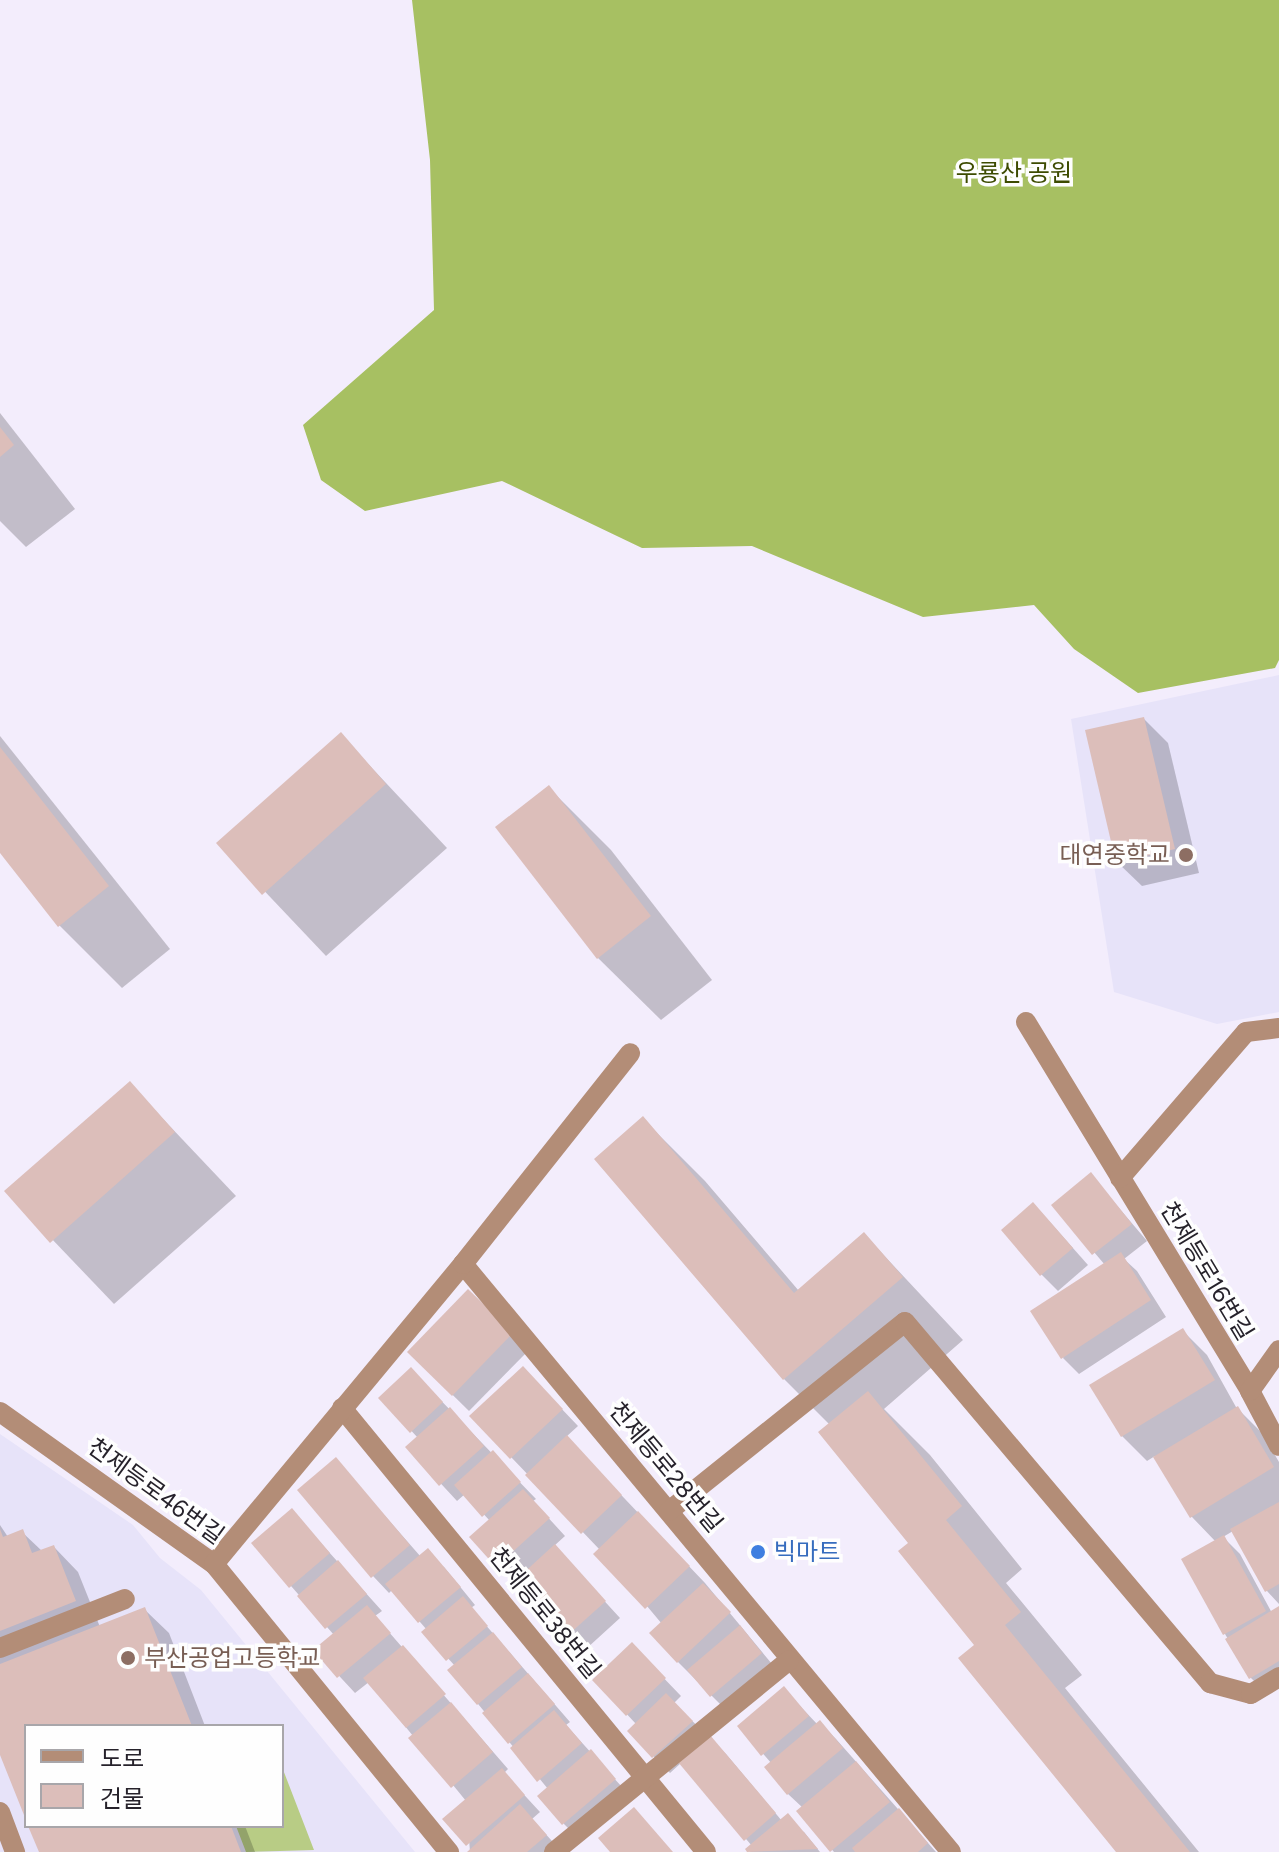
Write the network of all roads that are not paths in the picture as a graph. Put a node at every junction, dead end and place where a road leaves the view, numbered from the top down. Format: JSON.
{"nodes":[{"id":1,"x":1026,"y":1022,"type":"dead end"},
{"id":2,"x":1279,"y":1028,"type":"edge"},
{"id":3,"x":630,"y":1053,"type":"dead end"},
{"id":4,"x":1120,"y":1178,"type":"junction"},
{"id":5,"x":463,"y":1264,"type":"junction"},
{"id":6,"x":1279,"y":1350,"type":"edge"},
{"id":7,"x":1250,"y":1391,"type":"junction"},
{"id":8,"x":342,"y":1408,"type":"junction"},
{"id":9,"x":0,"y":1412,"type":"edge"},
{"id":10,"x":1279,"y":1446,"type":"edge"},
{"id":11,"x":669,"y":1511,"type":"junction"},
{"id":12,"x":214,"y":1564,"type":"junction"},
{"id":13,"x":125,"y":1599,"type":"dead end"},
{"id":14,"x":0,"y":1648,"type":"edge"},
{"id":15,"x":789,"y":1660,"type":"junction"},
{"id":16,"x":1279,"y":1677,"type":"edge"},
{"id":17,"x":646,"y":1778,"type":"junction"},
{"id":18,"x":0,"y":1812,"type":"edge"},
{"id":19,"x":15,"y":1852,"type":"edge"},
{"id":20,"x":449,"y":1852,"type":"edge"},
{"id":21,"x":554,"y":1852,"type":"edge"},
{"id":22,"x":706,"y":1852,"type":"edge"},
{"id":23,"x":951,"y":1852,"type":"edge"}],
"edges":[{"from":1,"to":4,"type":"street","name":"천제등로16번길"},
{"from":2,"to":4,"type":"street"},
{"from":3,"to":5,"type":"street"},
{"from":4,"to":7,"type":"street","name":"천제등로16번길"},
{"from":5,"to":8,"type":"street"},
{"from":5,"to":11,"type":"street","name":"천제등로28번길"},
{"from":6,"to":7,"type":"street","name":"천제등로16번길"},
{"from":7,"to":10,"type":"street","name":"천제등로16번길"},
{"from":8,"to":12,"type":"street"},
{"from":8,"to":17,"type":"street","name":"천제등로38번길"},
{"from":9,"to":12,"type":"street","name":"천제등로46번길"},
{"from":11,"to":15,"type":"street","name":"천제등로28번길"},
{"from":11,"to":16,"type":"street"},
{"from":12,"to":20,"type":"street","name":"천제등로46번길"},
{"from":13,"to":14,"type":"street"},
{"from":15,"to":17,"type":"street"},
{"from":15,"to":23,"type":"street","name":"천제등로28번길"},
{"from":17,"to":21,"type":"street"},
{"from":17,"to":22,"type":"street","name":"천제등로38번길"},
{"from":18,"to":19,"type":"street"}]}
